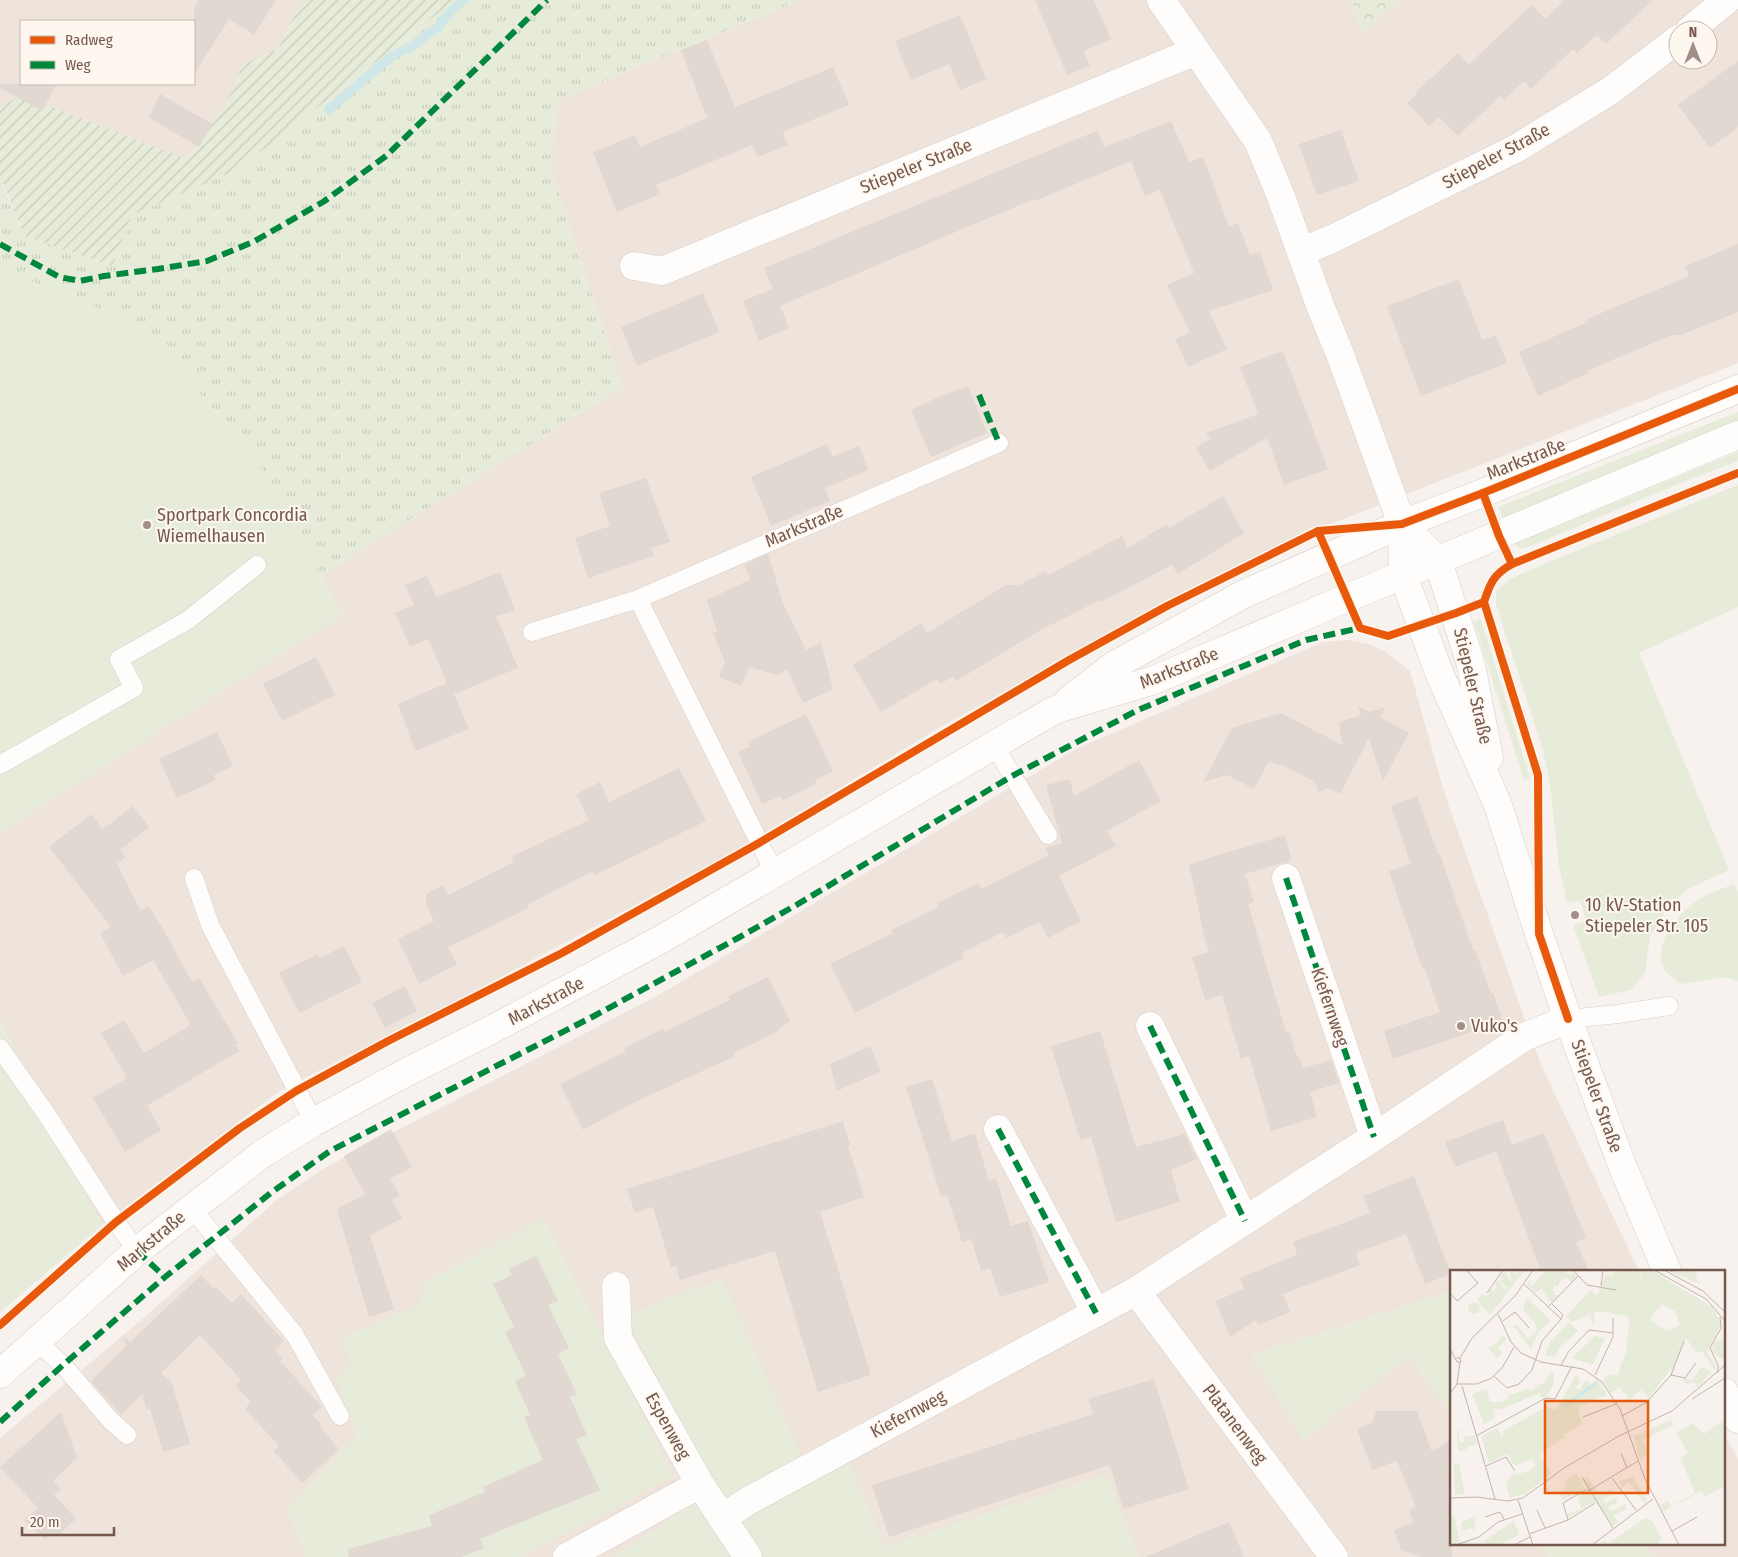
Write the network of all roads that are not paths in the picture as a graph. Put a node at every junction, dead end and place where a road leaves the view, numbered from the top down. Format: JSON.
{"nodes":[{"id":1,"x":1162,"y":0,"type":"edge"},
{"id":2,"x":1727,"y":0,"type":"edge"},
{"id":3,"x":1702,"y":20,"type":"edge"},
{"id":4,"x":1668,"y":47,"type":"edge"},
{"id":5,"x":1196,"y":51,"type":"junction"},
{"id":6,"x":1301,"y":252,"type":"junction"},
{"id":7,"x":634,"y":266,"type":"dead end"},
{"id":8,"x":1738,"y":389,"type":"edge"},
{"id":9,"x":1738,"y":436,"type":"edge"},
{"id":10,"x":999,"y":443,"type":"dead end"},
{"id":11,"x":1402,"y":524,"type":"junction"},
{"id":12,"x":1438,"y":561,"type":"junction"},
{"id":13,"x":257,"y":565,"type":"dead end"},
{"id":14,"x":1403,"y":576,"type":"junction"},
{"id":15,"x":638,"y":599,"type":"junction"},
{"id":16,"x":532,"y":632,"type":"dead end"},
{"id":17,"x":1060,"y":708,"type":"junction"},
{"id":18,"x":994,"y":745,"type":"junction"},
{"id":19,"x":0,"y":765,"type":"edge"},
{"id":20,"x":1498,"y":805,"type":"junction"},
{"id":21,"x":1048,"y":835,"type":"dead end"},
{"id":22,"x":775,"y":874,"type":"junction"},
{"id":23,"x":194,"y":878,"type":"dead end"},
{"id":24,"x":1286,"y":878,"type":"dead end"},
{"id":25,"x":1669,"y":1006,"type":"dead end"},
{"id":26,"x":1568,"y":1019,"type":"junction"},
{"id":27,"x":1150,"y":1026,"type":"dead end"},
{"id":28,"x":1,"y":1051,"type":"edge"},
{"id":29,"x":314,"y":1122,"type":"junction"},
{"id":30,"x":998,"y":1129,"type":"dead end"},
{"id":31,"x":1374,"y":1137,"type":"junction"},
{"id":32,"x":191,"y":1207,"type":"junction"},
{"id":33,"x":1245,"y":1221,"type":"junction"},
{"id":34,"x":137,"y":1251,"type":"junction"},
{"id":35,"x":1667,"y":1270,"type":"edge"},
{"id":36,"x":616,"y":1286,"type":"dead end"},
{"id":37,"x":1136,"y":1291,"type":"junction"},
{"id":38,"x":1096,"y":1313,"type":"junction"},
{"id":39,"x":37,"y":1342,"type":"junction"},
{"id":40,"x":0,"y":1374,"type":"edge"},
{"id":41,"x":1726,"y":1396,"type":"edge"},
{"id":42,"x":340,"y":1416,"type":"dead end"},
{"id":43,"x":1738,"y":1419,"type":"edge"},
{"id":44,"x":128,"y":1435,"type":"dead end"},
{"id":45,"x":700,"y":1484,"type":"junction"},
{"id":46,"x":722,"y":1518,"type":"junction"},
{"id":47,"x":567,"y":1557,"type":"edge"},
{"id":48,"x":748,"y":1557,"type":"edge"},
{"id":49,"x":1334,"y":1557,"type":"edge"}],
"edges":[{"from":1,"to":5,"type":"street","name":"Stiepeler Straße"},
{"from":2,"to":3,"type":"street"},
{"from":4,"to":6,"type":"street","name":"Stiepeler Straße"},
{"from":5,"to":6,"type":"street","name":"Stiepeler Straße"},
{"from":5,"to":7,"type":"street","name":"Stiepeler Straße"},
{"from":6,"to":11,"type":"street","name":"Stiepeler Straße"},
{"from":8,"to":11,"type":"street","name":"Markstraße"},
{"from":9,"to":12,"type":"street","name":"Markstraße"},
{"from":10,"to":15,"type":"lane","name":"Markstraße"},
{"from":11,"to":12,"type":"street","name":"Stiepeler Straße"},
{"from":11,"to":14,"type":"street","name":"Stiepeler Straße"},
{"from":11,"to":17,"type":"street","name":"Markstraße"},
{"from":12,"to":14,"type":"street","name":"Markstraße"},
{"from":12,"to":20,"type":"street","name":"Stiepeler Straße"},
{"from":13,"to":19,"type":"lane"},
{"from":14,"to":17,"type":"street","name":"Markstraße"},
{"from":14,"to":20,"type":"street","name":"Stiepeler Straße"},
{"from":15,"to":16,"type":"lane","name":"Markstraße"},
{"from":15,"to":22,"type":"lane"},
{"from":17,"to":18,"type":"street","name":"Markstraße"},
{"from":18,"to":21,"type":"lane"},
{"from":18,"to":22,"type":"street","name":"Markstraße"},
{"from":20,"to":26,"type":"street","name":"Stiepeler Straße"},
{"from":22,"to":29,"type":"street","name":"Markstraße"},
{"from":23,"to":29,"type":"lane"},
{"from":24,"to":31,"type":"street","name":"Kiefernweg"},
{"from":25,"to":26,"type":"lane"},
{"from":26,"to":31,"type":"street","name":"Kiefernweg"},
{"from":26,"to":35,"type":"street","name":"Stiepeler Straße"},
{"from":27,"to":33,"type":"street"},
{"from":28,"to":34,"type":"lane"},
{"from":29,"to":32,"type":"street","name":"Markstraße"},
{"from":30,"to":38,"type":"street"},
{"from":31,"to":33,"type":"street","name":"Kiefernweg"},
{"from":32,"to":34,"type":"street","name":"Markstraße"},
{"from":32,"to":42,"type":"lane"},
{"from":33,"to":37,"type":"street","name":"Kiefernweg"},
{"from":34,"to":39,"type":"street","name":"Markstraße"},
{"from":36,"to":45,"type":"street","name":"Espenweg"},
{"from":37,"to":38,"type":"street","name":"Kiefernweg"},
{"from":37,"to":49,"type":"street","name":"Platanenweg"},
{"from":38,"to":46,"type":"street","name":"Kiefernweg"},
{"from":39,"to":40,"type":"street","name":"Markstraße"},
{"from":39,"to":44,"type":"lane"},
{"from":41,"to":43,"type":"street"},
{"from":45,"to":46,"type":"street","name":"Espenweg"},
{"from":45,"to":47,"type":"street"},
{"from":46,"to":48,"type":"street","name":"Espenweg"}]}
